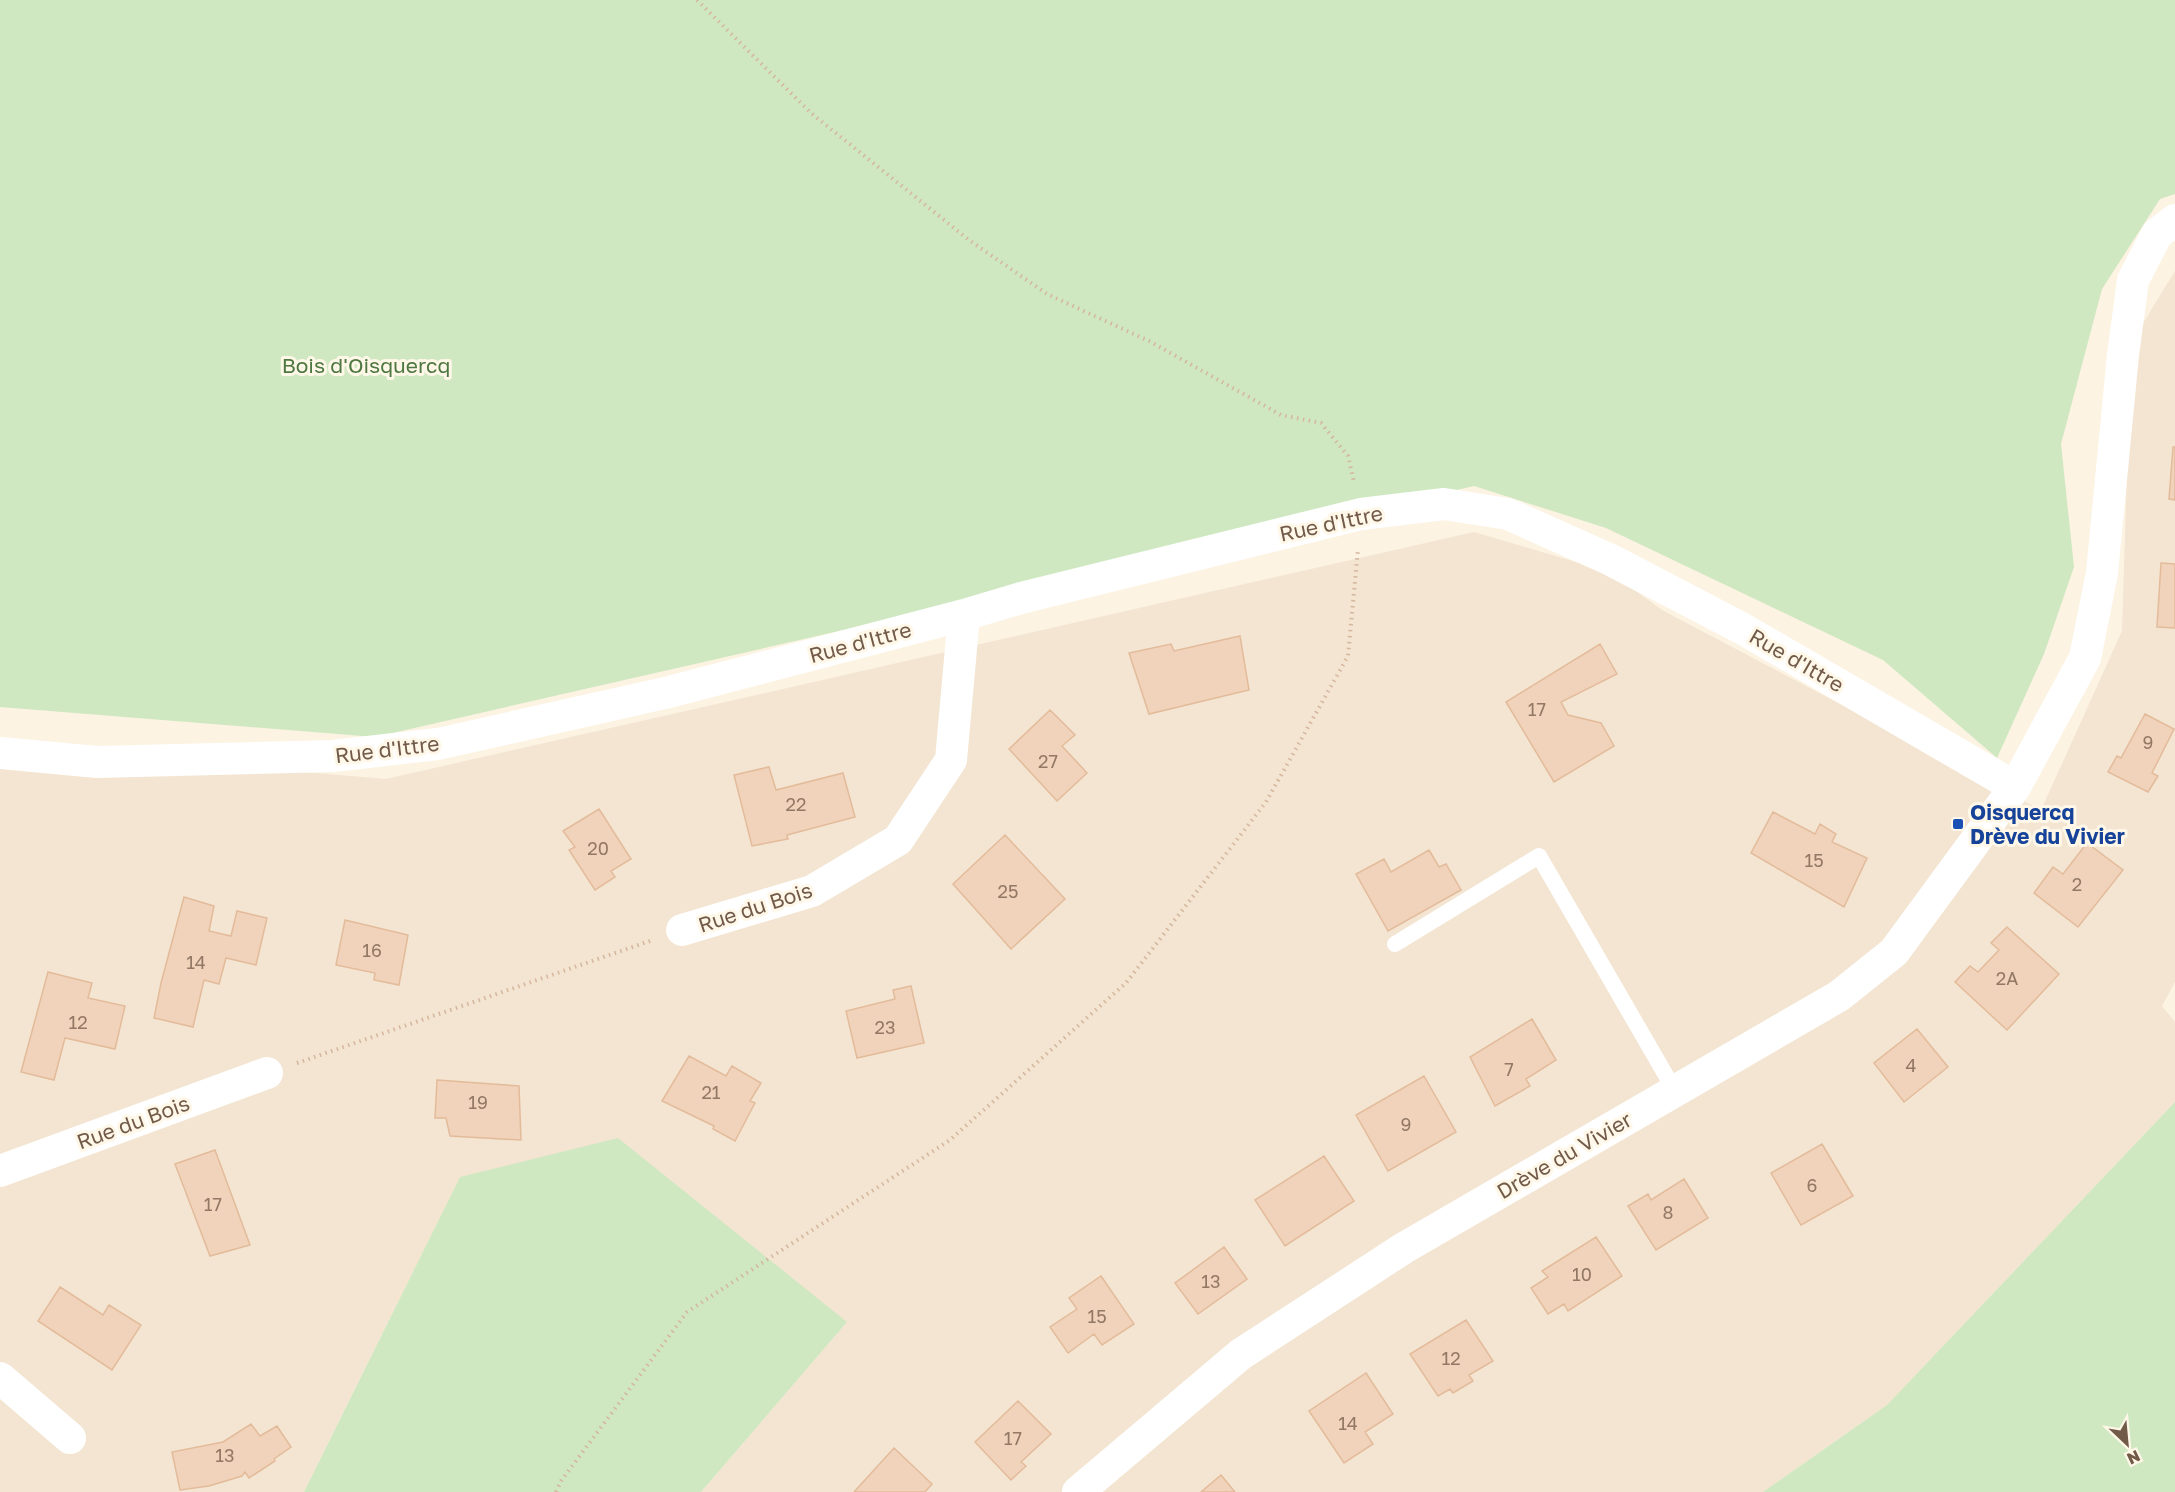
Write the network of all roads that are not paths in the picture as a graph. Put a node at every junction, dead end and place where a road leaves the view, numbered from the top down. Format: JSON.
{"nodes":[{"id":1,"x":2175,"y":220,"type":"edge"},
{"id":2,"x":964,"y":615,"type":"junction"},
{"id":3,"x":0,"y":753,"type":"edge"},
{"id":4,"x":2015,"y":787,"type":"junction"},
{"id":5,"x":682,"y":930,"type":"road end"},
{"id":6,"x":1395,"y":944,"type":"dead end"},
{"id":7,"x":267,"y":1073,"type":"road end"},
{"id":8,"x":1675,"y":1091,"type":"junction"},
{"id":9,"x":0,"y":1171,"type":"edge"},
{"id":10,"x":0,"y":1378,"type":"edge"},
{"id":11,"x":70,"y":1438,"type":"dead end"},
{"id":12,"x":1078,"y":1492,"type":"edge"}],
"edges":[{"from":1,"to":4,"type":"street"},
{"from":2,"to":3,"type":"street","name":"Rue d'Ittre"},
{"from":2,"to":4,"type":"street","name":"Rue d'Ittre"},
{"from":2,"to":5,"type":"street","name":"Rue du Bois"},
{"from":4,"to":8,"type":"street","name":"Drève du Vivier"},
{"from":6,"to":8,"type":"lane"},
{"from":7,"to":9,"type":"street","name":"Rue du Bois"},
{"from":8,"to":12,"type":"street","name":"Drève du Vivier"},
{"from":10,"to":11,"type":"street"}]}
